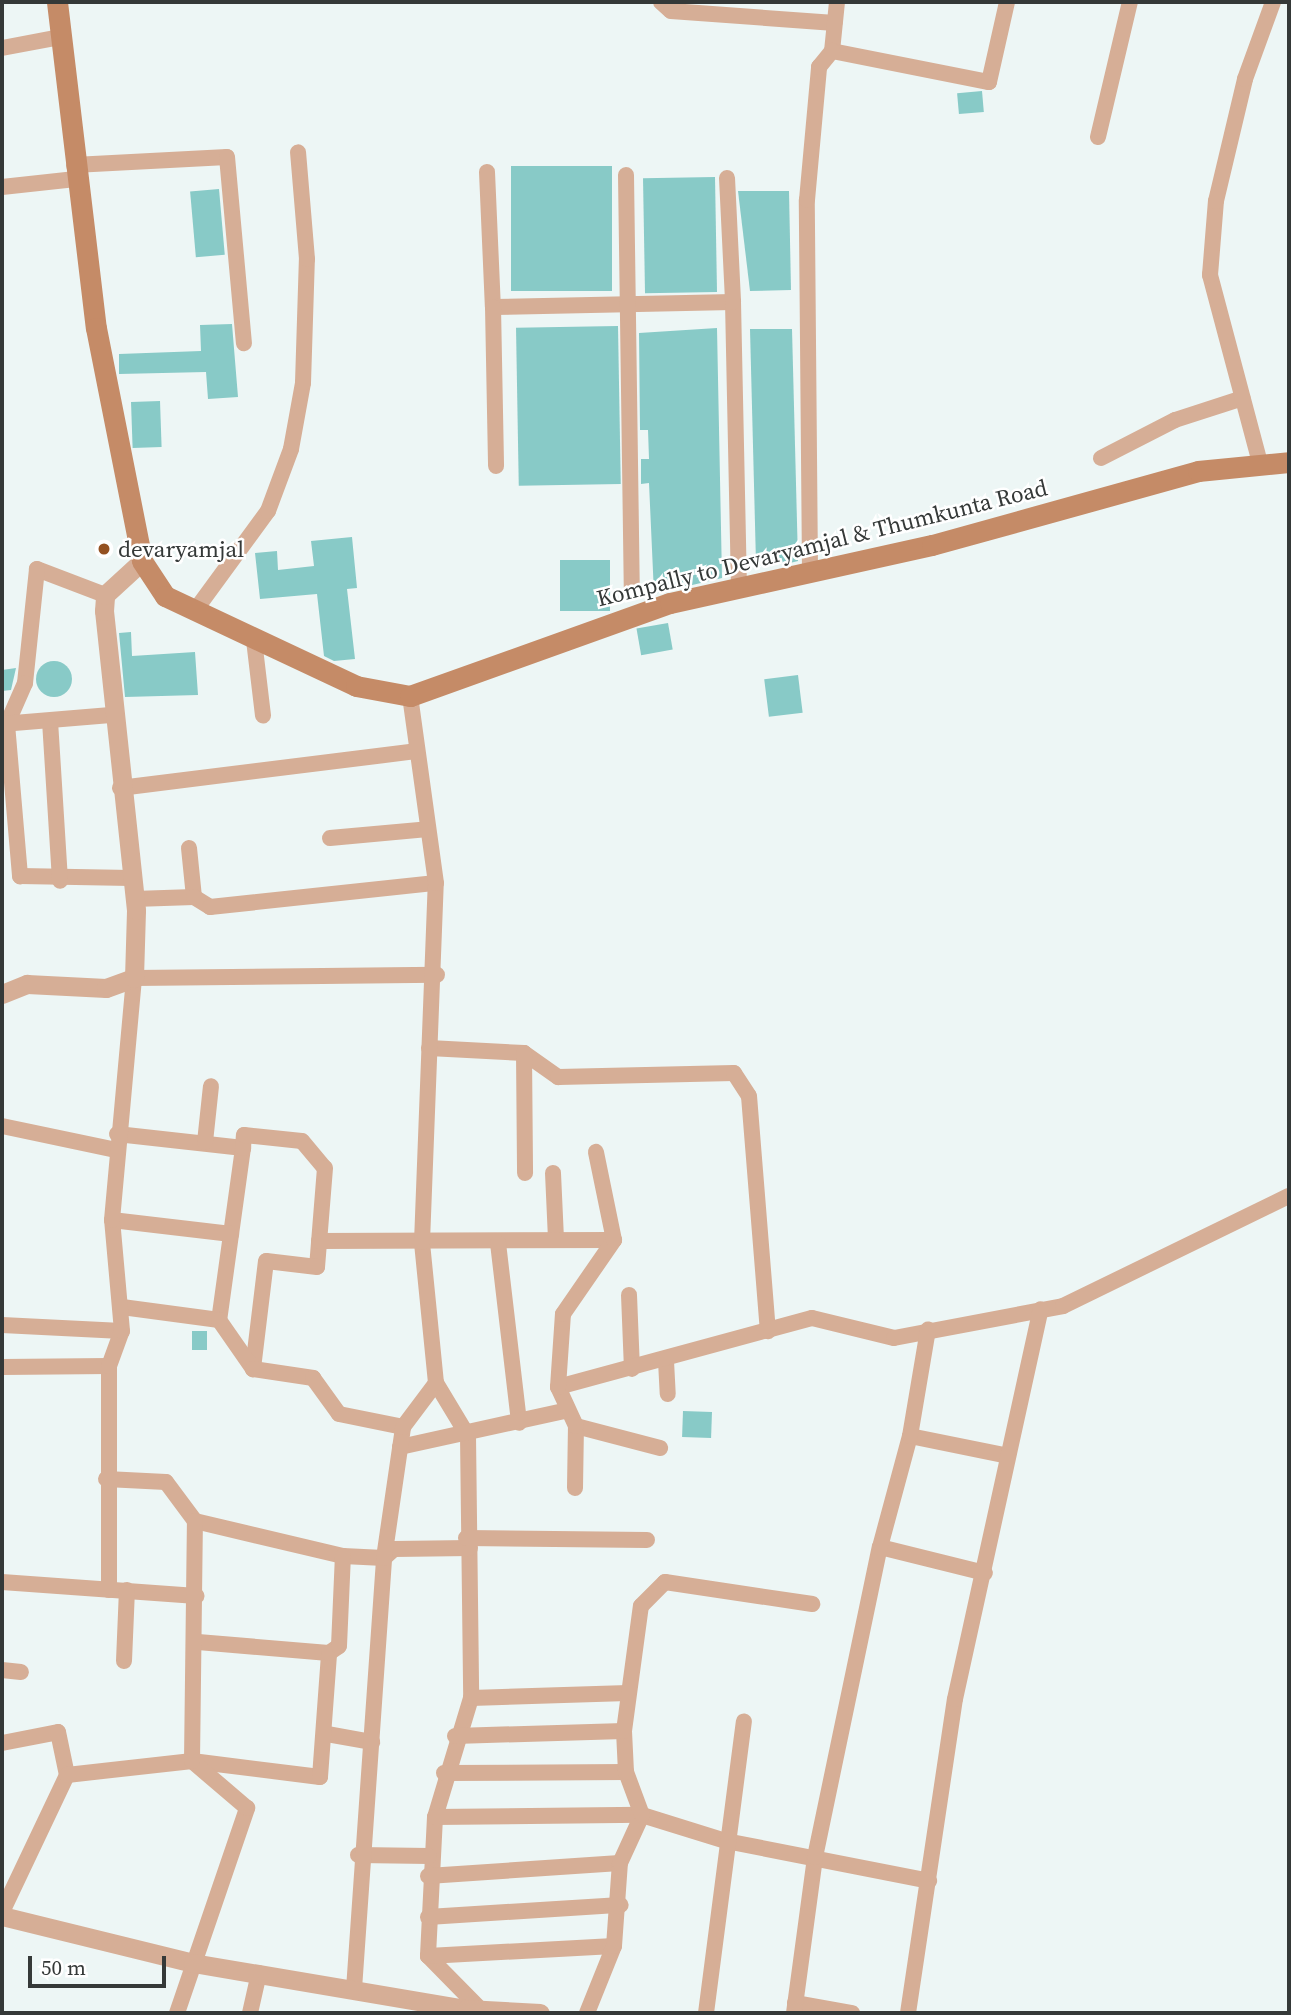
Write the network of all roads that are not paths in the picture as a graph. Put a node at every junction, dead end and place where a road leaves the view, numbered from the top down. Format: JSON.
{"nodes":[{"id":1,"x":57,"y":2,"type":"edge"},
{"id":2,"x":661,"y":2,"type":"edge"},
{"id":3,"x":837,"y":2,"type":"edge"},
{"id":4,"x":1007,"y":2,"type":"edge"},
{"id":5,"x":1130,"y":2,"type":"edge"},
{"id":6,"x":1273,"y":2,"type":"edge"},
{"id":7,"x":835,"y":23,"type":"junction"},
{"id":8,"x":61,"y":37,"type":"junction"},
{"id":9,"x":2,"y":48,"type":"edge"},
{"id":10,"x":832,"y":51,"type":"junction"},
{"id":11,"x":1098,"y":136,"type":"dead end"},
{"id":12,"x":298,"y":152,"type":"dead end"},
{"id":13,"x":75,"y":172,"type":"junction"},
{"id":14,"x":487,"y":172,"type":"dead end"},
{"id":15,"x":626,"y":175,"type":"dead end"},
{"id":16,"x":727,"y":178,"type":"dead end"},
{"id":17,"x":2,"y":187,"type":"edge"},
{"id":18,"x":733,"y":302,"type":"junction"},
{"id":19,"x":493,"y":307,"type":"junction"},
{"id":20,"x":629,"y":307,"type":"junction"},
{"id":21,"x":244,"y":343,"type":"dead end"},
{"id":22,"x":1243,"y":398,"type":"junction"},
{"id":23,"x":1101,"y":457,"type":"dead end"},
{"id":24,"x":1289,"y":462,"type":"edge"},
{"id":25,"x":1260,"y":463,"type":"junction"},
{"id":26,"x":496,"y":466,"type":"dead end"},
{"id":27,"x":142,"y":561,"type":"junction"},
{"id":28,"x":810,"y":571,"type":"junction"},
{"id":29,"x":738,"y":588,"type":"junction"},
{"id":30,"x":632,"y":591,"type":"dead end"},
{"id":31,"x":105,"y":596,"type":"junction"},
{"id":32,"x":194,"y":612,"type":"junction"},
{"id":33,"x":254,"y":640,"type":"junction"},
{"id":34,"x":410,"y":696,"type":"junction"},
{"id":35,"x":111,"y":715,"type":"junction"},
{"id":36,"x":263,"y":715,"type":"dead end"},
{"id":37,"x":50,"y":721,"type":"junction"},
{"id":38,"x":4,"y":724,"type":"edge"},
{"id":39,"x":416,"y":751,"type":"junction"},
{"id":40,"x":120,"y":788,"type":"junction"},
{"id":41,"x":428,"y":829,"type":"junction"},
{"id":42,"x":330,"y":838,"type":"dead end"},
{"id":43,"x":189,"y":848,"type":"dead end"},
{"id":44,"x":131,"y":878,"type":"junction"},
{"id":45,"x":60,"y":881,"type":"junction"},
{"id":46,"x":436,"y":883,"type":"junction"},
{"id":47,"x":194,"y":897,"type":"junction"},
{"id":48,"x":134,"y":899,"type":"junction"},
{"id":49,"x":437,"y":975,"type":"junction"},
{"id":50,"x":134,"y":978,"type":"junction"},
{"id":51,"x":2,"y":994,"type":"edge"},
{"id":52,"x":429,"y":1048,"type":"junction"},
{"id":53,"x":524,"y":1053,"type":"junction"},
{"id":54,"x":211,"y":1086,"type":"dead end"},
{"id":55,"x":2,"y":1126,"type":"edge"},
{"id":56,"x":117,"y":1142,"type":"junction"},
{"id":57,"x":205,"y":1142,"type":"junction"},
{"id":58,"x":243,"y":1149,"type":"junction"},
{"id":59,"x":596,"y":1152,"type":"dead end"},
{"id":60,"x":525,"y":1173,"type":"dead end"},
{"id":61,"x":553,"y":1173,"type":"dead end"},
{"id":62,"x":1289,"y":1196,"type":"edge"},
{"id":63,"x":112,"y":1220,"type":"junction"},
{"id":64,"x":231,"y":1234,"type":"junction"},
{"id":65,"x":556,"y":1240,"type":"junction"},
{"id":66,"x":614,"y":1240,"type":"junction"},
{"id":67,"x":320,"y":1241,"type":"junction"},
{"id":68,"x":422,"y":1242,"type":"junction"},
{"id":69,"x":498,"y":1244,"type":"junction"},
{"id":70,"x":629,"y":1295,"type":"dead end"},
{"id":71,"x":122,"y":1307,"type":"junction"},
{"id":72,"x":1041,"y":1309,"type":"junction"},
{"id":73,"x":219,"y":1320,"type":"junction"},
{"id":74,"x":2,"y":1325,"type":"edge"},
{"id":75,"x":928,"y":1330,"type":"junction"},
{"id":76,"x":122,"y":1331,"type":"junction"},
{"id":77,"x":768,"y":1331,"type":"junction"},
{"id":78,"x":667,"y":1361,"type":"junction"},
{"id":79,"x":109,"y":1366,"type":"junction"},
{"id":80,"x":2,"y":1367,"type":"edge"},
{"id":81,"x":253,"y":1369,"type":"junction"},
{"id":82,"x":632,"y":1369,"type":"junction"},
{"id":83,"x":436,"y":1383,"type":"junction"},
{"id":84,"x":558,"y":1387,"type":"junction"},
{"id":85,"x":668,"y":1394,"type":"dead end"},
{"id":86,"x":568,"y":1410,"type":"junction"},
{"id":87,"x":519,"y":1423,"type":"junction"},
{"id":88,"x":576,"y":1426,"type":"junction"},
{"id":89,"x":403,"y":1427,"type":"junction"},
{"id":90,"x":468,"y":1436,"type":"junction"},
{"id":91,"x":911,"y":1436,"type":"junction"},
{"id":92,"x":400,"y":1447,"type":"junction"},
{"id":93,"x":660,"y":1448,"type":"dead end"},
{"id":94,"x":1008,"y":1456,"type":"junction"},
{"id":95,"x":106,"y":1479,"type":"junction"},
{"id":96,"x":575,"y":1488,"type":"dead end"},
{"id":97,"x":195,"y":1521,"type":"junction"},
{"id":98,"x":647,"y":1540,"type":"dead end"},
{"id":99,"x":468,"y":1543,"type":"junction"},
{"id":100,"x":880,"y":1546,"type":"junction"},
{"id":101,"x":343,"y":1556,"type":"junction"},
{"id":102,"x":384,"y":1558,"type":"junction"},
{"id":103,"x":985,"y":1573,"type":"junction"},
{"id":104,"x":2,"y":1582,"type":"edge"},
{"id":105,"x":109,"y":1590,"type":"junction"},
{"id":106,"x":127,"y":1590,"type":"junction"},
{"id":107,"x":196,"y":1596,"type":"junction"},
{"id":108,"x":812,"y":1604,"type":"dead end"},
{"id":109,"x":198,"y":1642,"type":"junction"},
{"id":110,"x":329,"y":1653,"type":"junction"},
{"id":111,"x":124,"y":1661,"type":"dead end"},
{"id":112,"x":2,"y":1670,"type":"edge"},
{"id":113,"x":20,"y":1672,"type":"dead end"},
{"id":114,"x":628,"y":1693,"type":"junction"},
{"id":115,"x":471,"y":1698,"type":"junction"},
{"id":116,"x":744,"y":1721,"type":"dead end"},
{"id":117,"x":624,"y":1731,"type":"junction"},
{"id":118,"x":327,"y":1734,"type":"junction"},
{"id":119,"x":455,"y":1736,"type":"junction"},
{"id":120,"x":372,"y":1742,"type":"junction"},
{"id":121,"x":2,"y":1743,"type":"edge"},
{"id":122,"x":192,"y":1761,"type":"junction"},
{"id":123,"x":626,"y":1772,"type":"junction"},
{"id":124,"x":444,"y":1773,"type":"junction"},
{"id":125,"x":68,"y":1775,"type":"junction"},
{"id":126,"x":642,"y":1815,"type":"junction"},
{"id":127,"x":435,"y":1817,"type":"junction"},
{"id":128,"x":726,"y":1841,"type":"junction"},
{"id":129,"x":358,"y":1855,"type":"junction"},
{"id":130,"x":429,"y":1856,"type":"junction"},
{"id":131,"x":815,"y":1857,"type":"junction"},
{"id":132,"x":620,"y":1863,"type":"junction"},
{"id":133,"x":428,"y":1876,"type":"junction"},
{"id":134,"x":929,"y":1881,"type":"junction"},
{"id":135,"x":621,"y":1905,"type":"junction"},
{"id":136,"x":2,"y":1914,"type":"edge"},
{"id":137,"x":428,"y":1917,"type":"junction"},
{"id":138,"x":614,"y":1946,"type":"junction"},
{"id":139,"x":428,"y":1956,"type":"junction"},
{"id":140,"x":193,"y":1963,"type":"junction"},
{"id":141,"x":260,"y":1973,"type":"junction"},
{"id":142,"x":354,"y":1989,"type":"junction"},
{"id":143,"x":794,"y":2008,"type":"edge"},
{"id":144,"x":471,"y":2011,"type":"edge"},
{"id":145,"x":177,"y":2013,"type":"edge"},
{"id":146,"x":250,"y":2013,"type":"edge"},
{"id":147,"x":540,"y":2013,"type":"edge"},
{"id":148,"x":587,"y":2013,"type":"edge"},
{"id":149,"x":706,"y":2013,"type":"edge"},
{"id":150,"x":852,"y":2013,"type":"edge"},
{"id":151,"x":908,"y":2013,"type":"edge"}],
"edges":[{"from":1,"to":8,"type":"main road"},
{"from":2,"to":7,"type":"street"},
{"from":3,"to":7,"type":"street"},
{"from":4,"to":10,"type":"street"},
{"from":5,"to":11,"type":"street"},
{"from":6,"to":22,"type":"street"},
{"from":7,"to":10,"type":"street"},
{"from":8,"to":9,"type":"street"},
{"from":8,"to":13,"type":"main road"},
{"from":10,"to":28,"type":"street"},
{"from":12,"to":32,"type":"street"},
{"from":13,"to":17,"type":"street"},
{"from":13,"to":21,"type":"street"},
{"from":13,"to":27,"type":"main road"},
{"from":14,"to":19,"type":"street"},
{"from":15,"to":20,"type":"street"},
{"from":16,"to":18,"type":"street"},
{"from":18,"to":20,"type":"street"},
{"from":18,"to":29,"type":"street"},
{"from":19,"to":20,"type":"street"},
{"from":19,"to":26,"type":"street"},
{"from":20,"to":30,"type":"street"},
{"from":22,"to":23,"type":"street"},
{"from":22,"to":25,"type":"street"},
{"from":24,"to":25,"type":"main road","name":"Kompally to Devaryamjal & Thumkunta Road"},
{"from":25,"to":28,"type":"main road","name":"Kompally to Devaryamjal & Thumkunta Road"},
{"from":27,"to":31,"type":"street"},
{"from":27,"to":32,"type":"main road"},
{"from":28,"to":29,"type":"main road","name":"Kompally to Devaryamjal & Thumkunta Road"},
{"from":29,"to":34,"type":"main road","name":"Kompally to Devaryamjal & Thumkunta Road"},
{"from":31,"to":35,"type":"street"},
{"from":31,"to":38,"type":"street"},
{"from":32,"to":33,"type":"main road"},
{"from":33,"to":34,"type":"main road"},
{"from":33,"to":36,"type":"street"},
{"from":34,"to":39,"type":"street"},
{"from":35,"to":37,"type":"street"},
{"from":35,"to":40,"type":"street"},
{"from":37,"to":38,"type":"street"},
{"from":37,"to":45,"type":"street"},
{"from":38,"to":45,"type":"street"},
{"from":39,"to":40,"type":"street"},
{"from":39,"to":41,"type":"street"},
{"from":40,"to":44,"type":"street"},
{"from":41,"to":42,"type":"street"},
{"from":41,"to":46,"type":"street"},
{"from":43,"to":47,"type":"street"},
{"from":44,"to":45,"type":"street"},
{"from":44,"to":48,"type":"street"},
{"from":46,"to":47,"type":"street"},
{"from":46,"to":49,"type":"street"},
{"from":47,"to":48,"type":"street"},
{"from":48,"to":50,"type":"street"},
{"from":49,"to":50,"type":"street"},
{"from":49,"to":52,"type":"street"},
{"from":50,"to":51,"type":"street"},
{"from":50,"to":56,"type":"street"},
{"from":52,"to":53,"type":"street"},
{"from":52,"to":68,"type":"street"},
{"from":53,"to":60,"type":"street"},
{"from":53,"to":77,"type":"street"},
{"from":54,"to":57,"type":"street"},
{"from":55,"to":56,"type":"street"},
{"from":56,"to":57,"type":"street"},
{"from":56,"to":63,"type":"street"},
{"from":57,"to":58,"type":"street"},
{"from":58,"to":64,"type":"street"},
{"from":58,"to":67,"type":"street"},
{"from":59,"to":66,"type":"street"},
{"from":61,"to":65,"type":"street"},
{"from":62,"to":72,"type":"street"},
{"from":63,"to":64,"type":"street"},
{"from":63,"to":71,"type":"street"},
{"from":64,"to":73,"type":"street"},
{"from":65,"to":66,"type":"street"},
{"from":65,"to":69,"type":"street"},
{"from":66,"to":84,"type":"street"},
{"from":67,"to":68,"type":"street"},
{"from":67,"to":81,"type":"street"},
{"from":68,"to":69,"type":"street"},
{"from":68,"to":83,"type":"street"},
{"from":69,"to":87,"type":"street"},
{"from":70,"to":82,"type":"street"},
{"from":71,"to":73,"type":"street"},
{"from":71,"to":76,"type":"street"},
{"from":72,"to":75,"type":"street"},
{"from":72,"to":94,"type":"street"},
{"from":73,"to":81,"type":"street"},
{"from":74,"to":76,"type":"street"},
{"from":75,"to":77,"type":"street"},
{"from":75,"to":91,"type":"street"},
{"from":76,"to":79,"type":"street"},
{"from":77,"to":78,"type":"street"},
{"from":78,"to":82,"type":"street"},
{"from":78,"to":85,"type":"street"},
{"from":79,"to":80,"type":"street"},
{"from":79,"to":95,"type":"street"},
{"from":81,"to":89,"type":"street"},
{"from":82,"to":84,"type":"street"},
{"from":83,"to":89,"type":"street"},
{"from":83,"to":90,"type":"street"},
{"from":84,"to":86,"type":"street"},
{"from":86,"to":87,"type":"street"},
{"from":86,"to":88,"type":"street"},
{"from":87,"to":90,"type":"street"},
{"from":88,"to":93,"type":"street"},
{"from":88,"to":96,"type":"street"},
{"from":89,"to":92,"type":"street"},
{"from":90,"to":92,"type":"street"},
{"from":90,"to":99,"type":"street"},
{"from":91,"to":94,"type":"street"},
{"from":91,"to":100,"type":"street"},
{"from":92,"to":102,"type":"street"},
{"from":94,"to":103,"type":"street"},
{"from":95,"to":97,"type":"street"},
{"from":95,"to":105,"type":"street"},
{"from":97,"to":101,"type":"street"},
{"from":97,"to":107,"type":"street"},
{"from":98,"to":99,"type":"street"},
{"from":99,"to":102,"type":"street"},
{"from":99,"to":115,"type":"street"},
{"from":100,"to":103,"type":"street"},
{"from":100,"to":131,"type":"street"},
{"from":101,"to":102,"type":"street"},
{"from":101,"to":110,"type":"street"},
{"from":102,"to":120,"type":"street"},
{"from":103,"to":134,"type":"street"},
{"from":104,"to":105,"type":"street"},
{"from":105,"to":106,"type":"street"},
{"from":106,"to":107,"type":"street"},
{"from":106,"to":111,"type":"street"},
{"from":107,"to":109,"type":"street"},
{"from":108,"to":114,"type":"street"},
{"from":109,"to":110,"type":"street"},
{"from":109,"to":122,"type":"street"},
{"from":110,"to":118,"type":"street"},
{"from":112,"to":113,"type":"street"},
{"from":114,"to":115,"type":"street"},
{"from":114,"to":117,"type":"street"},
{"from":115,"to":119,"type":"street"},
{"from":116,"to":128,"type":"street"},
{"from":117,"to":119,"type":"street"},
{"from":117,"to":123,"type":"street"},
{"from":118,"to":120,"type":"street"},
{"from":118,"to":122,"type":"street"},
{"from":119,"to":124,"type":"street"},
{"from":120,"to":129,"type":"street"},
{"from":121,"to":125,"type":"street"},
{"from":122,"to":125,"type":"street"},
{"from":122,"to":140,"type":"street"},
{"from":123,"to":124,"type":"street"},
{"from":123,"to":126,"type":"street"},
{"from":124,"to":127,"type":"street"},
{"from":125,"to":136,"type":"street"},
{"from":126,"to":127,"type":"street"},
{"from":126,"to":128,"type":"street"},
{"from":126,"to":132,"type":"street"},
{"from":127,"to":130,"type":"street"},
{"from":128,"to":131,"type":"street"},
{"from":128,"to":149,"type":"street"},
{"from":129,"to":130,"type":"street"},
{"from":129,"to":142,"type":"street"},
{"from":130,"to":133,"type":"street"},
{"from":131,"to":134,"type":"street"},
{"from":131,"to":143,"type":"street"},
{"from":132,"to":133,"type":"street"},
{"from":132,"to":135,"type":"street"},
{"from":133,"to":137,"type":"street"},
{"from":134,"to":151,"type":"street"},
{"from":135,"to":137,"type":"street"},
{"from":135,"to":138,"type":"street"},
{"from":136,"to":140,"type":"street"},
{"from":137,"to":139,"type":"street"},
{"from":138,"to":139,"type":"street"},
{"from":138,"to":148,"type":"street"},
{"from":139,"to":144,"type":"street"},
{"from":140,"to":141,"type":"street"},
{"from":140,"to":145,"type":"street"},
{"from":141,"to":142,"type":"street"},
{"from":141,"to":146,"type":"street"},
{"from":142,"to":144,"type":"street"},
{"from":143,"to":150,"type":"street"},
{"from":144,"to":147,"type":"street"}]}
